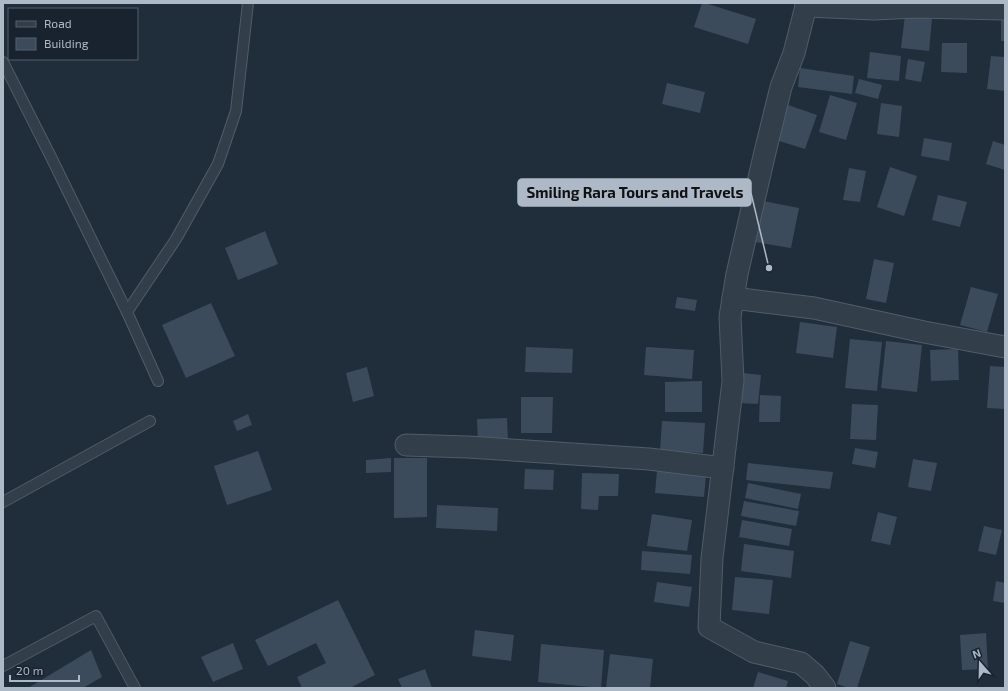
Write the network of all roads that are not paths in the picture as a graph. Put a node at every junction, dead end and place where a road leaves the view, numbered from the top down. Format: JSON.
{"nodes":[{"id":1,"x":248,"y":3,"type":"edge"},
{"id":2,"x":806,"y":5,"type":"edge"},
{"id":3,"x":1005,"y":9,"type":"edge"},
{"id":4,"x":3,"y":62,"type":"edge"},
{"id":5,"x":733,"y":298,"type":"junction"},
{"id":6,"x":127,"y":312,"type":"junction"},
{"id":7,"x":1005,"y":347,"type":"edge"},
{"id":8,"x":158,"y":381,"type":"dead end"},
{"id":9,"x":150,"y":421,"type":"dead end"},
{"id":10,"x":406,"y":445,"type":"dead end"},
{"id":11,"x":723,"y":468,"type":"junction"},
{"id":12,"x":3,"y":502,"type":"edge"},
{"id":13,"x":3,"y":666,"type":"edge"},
{"id":14,"x":135,"y":688,"type":"edge"},
{"id":15,"x":825,"y":688,"type":"edge"}],
"edges":[{"from":1,"to":6,"type":"lane"},
{"from":2,"to":3,"type":"street"},
{"from":2,"to":5,"type":"street"},
{"from":4,"to":6,"type":"lane"},
{"from":5,"to":7,"type":"street"},
{"from":5,"to":11,"type":"street"},
{"from":6,"to":8,"type":"lane"},
{"from":9,"to":12,"type":"lane"},
{"from":10,"to":11,"type":"street"},
{"from":11,"to":15,"type":"street"},
{"from":13,"to":14,"type":"lane"}]}
